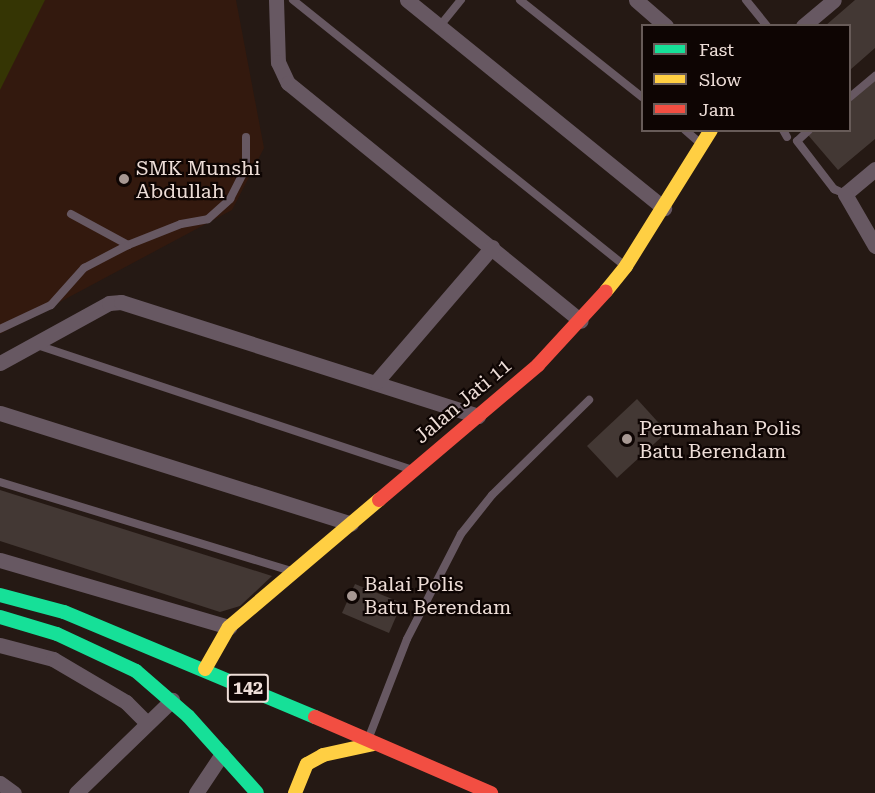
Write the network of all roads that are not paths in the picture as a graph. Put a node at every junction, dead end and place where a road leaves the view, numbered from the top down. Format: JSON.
{"nodes":[{"id":1,"x":276,"y":0,"type":"edge"},
{"id":2,"x":293,"y":0,"type":"edge"},
{"id":3,"x":407,"y":0,"type":"edge"},
{"id":4,"x":461,"y":0,"type":"edge"},
{"id":5,"x":520,"y":0,"type":"edge"},
{"id":6,"x":636,"y":0,"type":"edge"},
{"id":7,"x":746,"y":0,"type":"edge"},
{"id":8,"x":834,"y":0,"type":"edge"},
{"id":9,"x":664,"y":24,"type":"edge"},
{"id":10,"x":765,"y":24,"type":"edge"},
{"id":11,"x":805,"y":24,"type":"edge"},
{"id":12,"x":439,"y":27,"type":"junction"},
{"id":13,"x":875,"y":76,"type":"edge"},
{"id":14,"x":851,"y":95,"type":"edge"},
{"id":15,"x":641,"y":96,"type":"edge"},
{"id":16,"x":687,"y":132,"type":"edge"},
{"id":17,"x":710,"y":132,"type":"edge"},
{"id":18,"x":807,"y":132,"type":"edge"},
{"id":19,"x":246,"y":137,"type":"dead end"},
{"id":20,"x":702,"y":144,"type":"junction"},
{"id":21,"x":875,"y":169,"type":"edge"},
{"id":22,"x":844,"y":194,"type":"junction"},
{"id":23,"x":664,"y":208,"type":"junction"},
{"id":24,"x":70,"y":214,"type":"dead end"},
{"id":25,"x":128,"y":245,"type":"junction"},
{"id":26,"x":875,"y":246,"type":"edge"},
{"id":27,"x":492,"y":247,"type":"junction"},
{"id":28,"x":626,"y":266,"type":"junction"},
{"id":29,"x":581,"y":321,"type":"junction"},
{"id":30,"x":0,"y":329,"type":"edge"},
{"id":31,"x":32,"y":344,"type":"junction"},
{"id":32,"x":0,"y":363,"type":"edge"},
{"id":33,"x":376,"y":382,"type":"junction"},
{"id":34,"x":589,"y":400,"type":"dead end"},
{"id":35,"x":0,"y":413,"type":"edge"},
{"id":36,"x":478,"y":416,"type":"junction"},
{"id":37,"x":414,"y":470,"type":"junction"},
{"id":38,"x":0,"y":482,"type":"edge"},
{"id":39,"x":351,"y":524,"type":"junction"},
{"id":40,"x":0,"y":560,"type":"edge"},
{"id":41,"x":294,"y":572,"type":"junction"},
{"id":42,"x":0,"y":595,"type":"edge"},
{"id":43,"x":0,"y":617,"type":"edge"},
{"id":44,"x":229,"y":627,"type":"junction"},
{"id":45,"x":0,"y":645,"type":"edge"},
{"id":46,"x":205,"y":669,"type":"junction"},
{"id":47,"x":172,"y":700,"type":"junction"},
{"id":48,"x":147,"y":723,"type":"junction"},
{"id":49,"x":370,"y":743,"type":"junction"},
{"id":50,"x":222,"y":754,"type":"junction"},
{"id":51,"x":0,"y":783,"type":"edge"},
{"id":52,"x":14,"y":793,"type":"edge"},
{"id":53,"x":76,"y":793,"type":"edge"},
{"id":54,"x":196,"y":793,"type":"edge"},
{"id":55,"x":257,"y":793,"type":"edge"},
{"id":56,"x":295,"y":793,"type":"edge"},
{"id":57,"x":491,"y":793,"type":"edge"}],
"edges":[{"from":1,"to":27,"type":"street"},
{"from":2,"to":28,"type":"lane"},
{"from":3,"to":12,"type":"street"},
{"from":4,"to":12,"type":"lane"},
{"from":5,"to":15,"type":"lane"},
{"from":6,"to":9,"type":"street"},
{"from":7,"to":10,"type":"lane"},
{"from":8,"to":11,"type":"street"},
{"from":12,"to":23,"type":"street"},
{"from":13,"to":14,"type":"lane"},
{"from":16,"to":20,"type":"lane"},
{"from":17,"to":20,"type":"main road","name":"Jalan Jati 11"},
{"from":18,"to":22,"type":"lane"},
{"from":19,"to":25,"type":"lane"},
{"from":20,"to":23,"type":"main road","name":"Jalan Jati 11"},
{"from":21,"to":22,"type":"street"},
{"from":22,"to":26,"type":"street"},
{"from":23,"to":28,"type":"main road","name":"Jalan Jati 11"},
{"from":24,"to":25,"type":"lane"},
{"from":25,"to":30,"type":"lane"},
{"from":27,"to":29,"type":"street"},
{"from":27,"to":33,"type":"street"},
{"from":28,"to":29,"type":"main road","name":"Jalan Jati 11"},
{"from":29,"to":36,"type":"main road","name":"Jalan Jati 11"},
{"from":31,"to":32,"type":"street"},
{"from":31,"to":33,"type":"street"},
{"from":31,"to":37,"type":"lane"},
{"from":33,"to":36,"type":"street"},
{"from":34,"to":49,"type":"lane"},
{"from":35,"to":39,"type":"street"},
{"from":36,"to":37,"type":"main road","name":"Jalan Jati 11"},
{"from":37,"to":39,"type":"main road","name":"Jalan Jati 11"},
{"from":38,"to":41,"type":"lane"},
{"from":39,"to":41,"type":"main road","name":"Jalan Jati 11"},
{"from":40,"to":44,"type":"street"},
{"from":41,"to":44,"type":"main road","name":"Jalan Jati 11"},
{"from":42,"to":46,"type":"main road","number":"142"},
{"from":43,"to":47,"type":"main road"},
{"from":44,"to":46,"type":"main road","name":"Jalan Jati 11"},
{"from":45,"to":48,"type":"street"},
{"from":46,"to":49,"type":"main road","number":"142"},
{"from":47,"to":48,"type":"street"},
{"from":47,"to":50,"type":"main road"},
{"from":48,"to":53,"type":"street"},
{"from":49,"to":56,"type":"main road"},
{"from":49,"to":57,"type":"main road","number":"142"},
{"from":50,"to":54,"type":"street"},
{"from":50,"to":55,"type":"main road"},
{"from":51,"to":52,"type":"street"}]}
